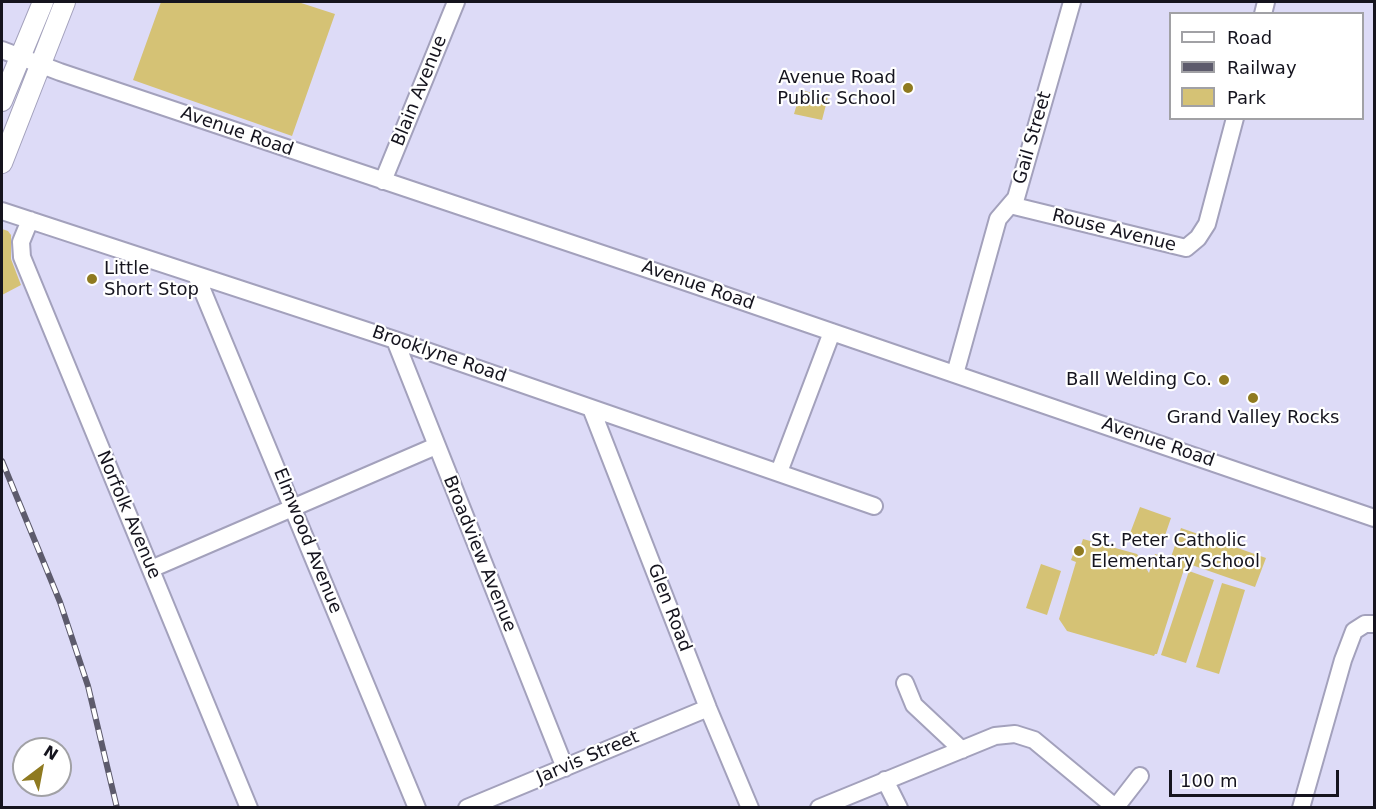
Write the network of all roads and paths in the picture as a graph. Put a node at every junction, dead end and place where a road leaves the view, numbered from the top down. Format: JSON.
{"nodes":[{"id":1,"x":43,"y":2,"type":"edge"},
{"id":2,"x":65,"y":2,"type":"edge"},
{"id":3,"x":456,"y":2,"type":"edge"},
{"id":4,"x":1072,"y":2,"type":"edge"},
{"id":5,"x":2,"y":50,"type":"edge"},
{"id":6,"x":20,"y":57,"type":"junction"},
{"id":7,"x":41,"y":65,"type":"junction"},
{"id":8,"x":2,"y":101,"type":"edge"},
{"id":9,"x":1234,"y":120,"type":"edge"},
{"id":10,"x":2,"y":163,"type":"edge"},
{"id":11,"x":383,"y":181,"type":"junction"},
{"id":12,"x":1010,"y":205,"type":"junction"},
{"id":13,"x":2,"y":211,"type":"edge"},
{"id":14,"x":30,"y":220,"type":"junction"},
{"id":15,"x":196,"y":275,"type":"junction"},
{"id":16,"x":832,"y":332,"type":"junction"},
{"id":17,"x":395,"y":340,"type":"junction"},
{"id":18,"x":955,"y":374,"type":"junction"},
{"id":19,"x":591,"y":408,"type":"junction"},
{"id":20,"x":436,"y":446,"type":"junction"},
{"id":21,"x":779,"y":472,"type":"junction"},
{"id":22,"x":293,"y":506,"type":"junction"},
{"id":23,"x":874,"y":506,"type":"dead end"},
{"id":24,"x":1374,"y":518,"type":"edge"},
{"id":25,"x":151,"y":569,"type":"junction"},
{"id":26,"x":1374,"y":624,"type":"edge"},
{"id":27,"x":905,"y":682,"type":"dead end"},
{"id":28,"x":708,"y":708,"type":"junction"},
{"id":29,"x":962,"y":750,"type":"junction"},
{"id":30,"x":565,"y":768,"type":"junction"},
{"id":31,"x":1140,"y":776,"type":"dead end"},
{"id":32,"x":885,"y":780,"type":"junction"},
{"id":33,"x":249,"y":807,"type":"edge"},
{"id":34,"x":417,"y":807,"type":"edge"},
{"id":35,"x":467,"y":807,"type":"edge"},
{"id":36,"x":750,"y":807,"type":"edge"},
{"id":37,"x":819,"y":807,"type":"edge"},
{"id":38,"x":899,"y":807,"type":"edge"},
{"id":39,"x":1116,"y":807,"type":"edge"},
{"id":40,"x":1301,"y":807,"type":"edge"}],
"edges":[{"from":1,"to":6,"type":"main road"},
{"from":2,"to":7,"type":"main road"},
{"from":3,"to":11,"type":"street","name":"Blain Avenue"},
{"from":4,"to":12,"type":"street","name":"Gail Street"},
{"from":5,"to":6,"type":"street","name":"Avenue Road"},
{"from":6,"to":7,"type":"street","name":"Avenue Road"},
{"from":6,"to":8,"type":"main road"},
{"from":7,"to":10,"type":"main road"},
{"from":7,"to":11,"type":"street","name":"Avenue Road"},
{"from":9,"to":12,"type":"street","name":"Rouse Avenue"},
{"from":11,"to":16,"type":"street","name":"Avenue Road"},
{"from":12,"to":18,"type":"street","name":"Gail Street"},
{"from":13,"to":14,"type":"street","name":"Brooklyne Road"},
{"from":14,"to":15,"type":"street","name":"Brooklyne Road"},
{"from":14,"to":25,"type":"street","name":"Norfolk Avenue"},
{"from":15,"to":17,"type":"street","name":"Brooklyne Road"},
{"from":15,"to":22,"type":"street","name":"Elmwood Avenue"},
{"from":16,"to":18,"type":"street","name":"Avenue Road"},
{"from":16,"to":21,"type":"street"},
{"from":17,"to":19,"type":"street","name":"Brooklyne Road"},
{"from":17,"to":20,"type":"street","name":"Broadview Avenue"},
{"from":18,"to":24,"type":"street","name":"Avenue Road"},
{"from":19,"to":21,"type":"street","name":"Brooklyne Road"},
{"from":19,"to":28,"type":"street","name":"Glen Road"},
{"from":20,"to":22,"type":"street"},
{"from":20,"to":30,"type":"street","name":"Broadview Avenue"},
{"from":21,"to":23,"type":"street","name":"Brooklyne Road"},
{"from":22,"to":25,"type":"street"},
{"from":22,"to":34,"type":"street","name":"Elmwood Avenue"},
{"from":25,"to":33,"type":"street","name":"Norfolk Avenue"},
{"from":26,"to":40,"type":"street"},
{"from":27,"to":29,"type":"street"},
{"from":28,"to":30,"type":"street","name":"Jarvis Street"},
{"from":28,"to":36,"type":"street","name":"Glen Road"},
{"from":29,"to":32,"type":"street"},
{"from":29,"to":39,"type":"street"},
{"from":30,"to":35,"type":"street","name":"Jarvis Street"},
{"from":31,"to":39,"type":"street"},
{"from":32,"to":37,"type":"street"},
{"from":32,"to":38,"type":"street"}]}
